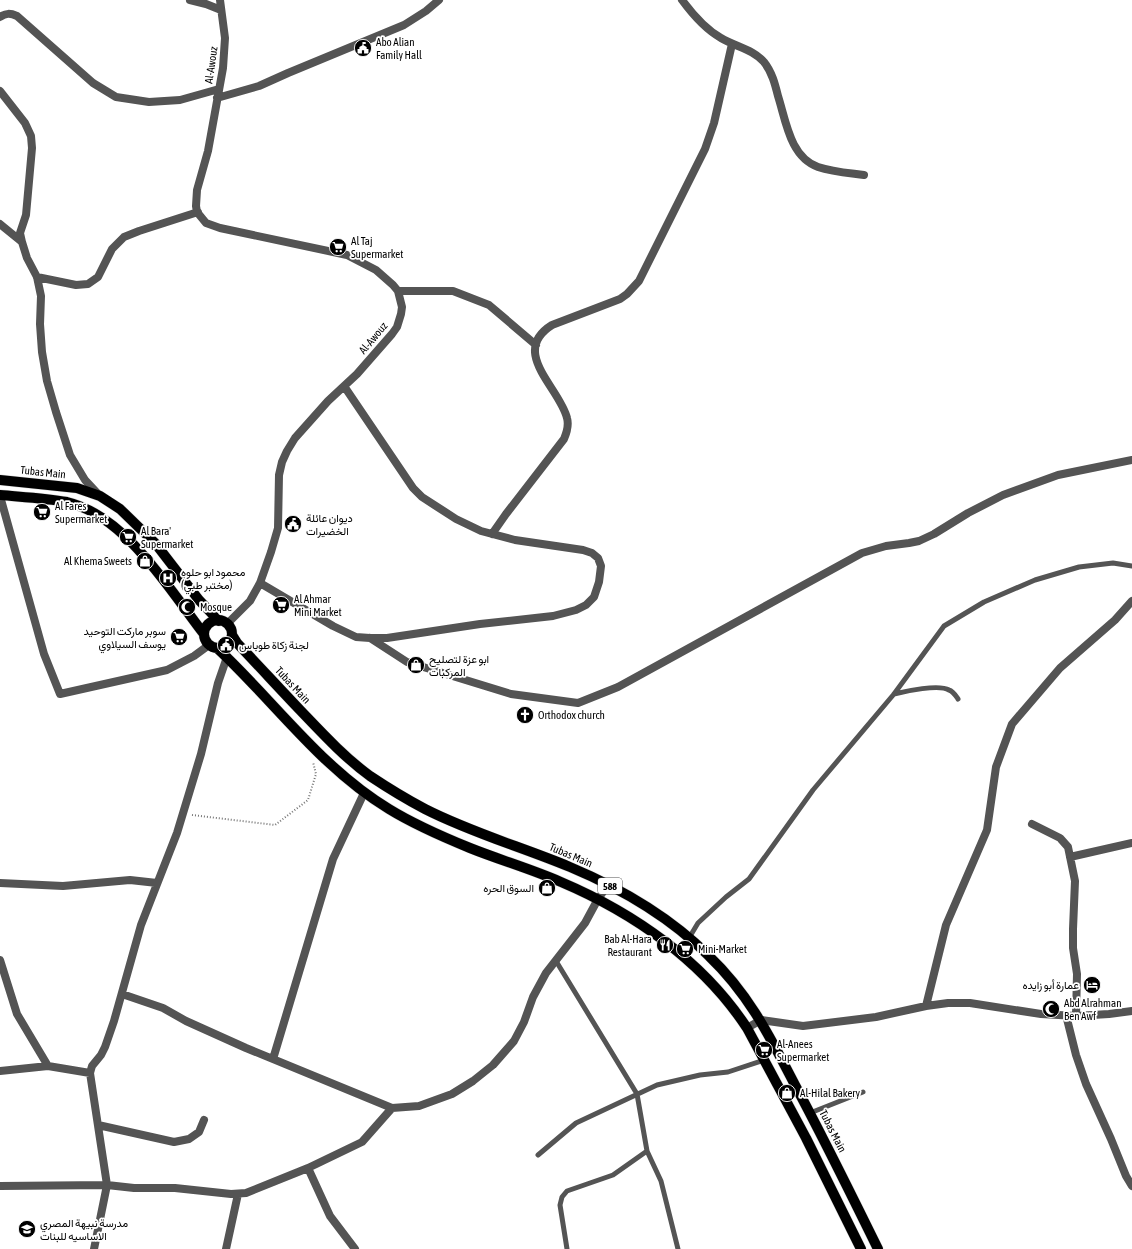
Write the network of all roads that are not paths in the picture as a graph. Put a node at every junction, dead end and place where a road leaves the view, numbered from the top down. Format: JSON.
{"nodes":[{"id":1,"x":190,"y":0,"type":"edge"},
{"id":2,"x":220,"y":0,"type":"edge"},
{"id":3,"x":439,"y":0,"type":"edge"},
{"id":4,"x":682,"y":0,"type":"edge"},
{"id":5,"x":221,"y":10,"type":"junction"},
{"id":6,"x":0,"y":17,"type":"edge"},
{"id":7,"x":732,"y":44,"type":"junction"},
{"id":8,"x":219,"y":89,"type":"junction"},
{"id":9,"x":0,"y":91,"type":"edge"},
{"id":10,"x":217,"y":98,"type":"junction"},
{"id":11,"x":864,"y":176,"type":"dead end"},
{"id":12,"x":198,"y":212,"type":"junction"},
{"id":13,"x":0,"y":224,"type":"edge"},
{"id":14,"x":22,"y":242,"type":"junction"},
{"id":15,"x":37,"y":277,"type":"junction"},
{"id":16,"x":398,"y":291,"type":"junction"},
{"id":17,"x":536,"y":345,"type":"junction"},
{"id":18,"x":344,"y":386,"type":"junction"},
{"id":19,"x":1132,"y":460,"type":"edge"},
{"id":20,"x":0,"y":480,"type":"edge"},
{"id":21,"x":0,"y":496,"type":"edge"},
{"id":22,"x":100,"y":496,"type":"junction"},
{"id":23,"x":492,"y":534,"type":"junction"},
{"id":24,"x":1132,"y":566,"type":"edge"},
{"id":25,"x":260,"y":583,"type":"junction"},
{"id":26,"x":1132,"y":601,"type":"edge"},
{"id":27,"x":223,"y":622,"type":"junction"},
{"id":28,"x":204,"y":634,"type":"junction"},
{"id":29,"x":232,"y":635,"type":"junction"},
{"id":30,"x":370,"y":638,"type":"junction"},
{"id":31,"x":213,"y":647,"type":"junction"},
{"id":32,"x":227,"y":657,"type":"junction"},
{"id":33,"x":894,"y":694,"type":"junction"},
{"id":34,"x":958,"y":699,"type":"dead end"},
{"id":35,"x":364,"y":793,"type":"junction"},
{"id":36,"x":1032,"y":824,"type":"dead end"},
{"id":37,"x":1132,"y":843,"type":"edge"},
{"id":38,"x":1070,"y":856,"type":"junction"},
{"id":39,"x":0,"y":883,"type":"edge"},
{"id":40,"x":157,"y":883,"type":"junction"},
{"id":41,"x":608,"y":885,"type":"junction"},
{"id":42,"x":598,"y":899,"type":"junction"},
{"id":43,"x":689,"y":938,"type":"junction"},
{"id":44,"x":0,"y":960,"type":"edge"},
{"id":45,"x":556,"y":961,"type":"junction"},
{"id":46,"x":122,"y":994,"type":"junction"},
{"id":47,"x":926,"y":1006,"type":"junction"},
{"id":48,"x":1132,"y":1011,"type":"edge"},
{"id":49,"x":1066,"y":1015,"type":"junction"},
{"id":50,"x":1076,"y":1016,"type":"junction"},
{"id":51,"x":761,"y":1020,"type":"junction"},
{"id":52,"x":747,"y":1028,"type":"junction"},
{"id":53,"x":273,"y":1059,"type":"junction"},
{"id":54,"x":764,"y":1060,"type":"junction"},
{"id":55,"x":48,"y":1066,"type":"junction"},
{"id":56,"x":0,"y":1071,"type":"edge"},
{"id":57,"x":90,"y":1073,"type":"junction"},
{"id":58,"x":863,"y":1092,"type":"dead end"},
{"id":59,"x":637,"y":1094,"type":"junction"},
{"id":60,"x":392,"y":1108,"type":"junction"},
{"id":61,"x":810,"y":1113,"type":"junction"},
{"id":62,"x":204,"y":1120,"type":"dead end"},
{"id":63,"x":98,"y":1125,"type":"junction"},
{"id":64,"x":647,"y":1151,"type":"junction"},
{"id":65,"x":538,"y":1155,"type":"dead end"},
{"id":66,"x":308,"y":1168,"type":"junction"},
{"id":67,"x":107,"y":1184,"type":"junction"},
{"id":68,"x":0,"y":1186,"type":"edge"},
{"id":69,"x":1132,"y":1186,"type":"edge"},
{"id":70,"x":238,"y":1194,"type":"junction"},
{"id":71,"x":94,"y":1249,"type":"edge"},
{"id":72,"x":226,"y":1249,"type":"edge"},
{"id":73,"x":355,"y":1249,"type":"edge"},
{"id":74,"x":567,"y":1249,"type":"edge"},
{"id":75,"x":678,"y":1249,"type":"edge"},
{"id":76,"x":861,"y":1249,"type":"edge"},
{"id":77,"x":878,"y":1249,"type":"edge"}],
"edges":[{"from":1,"to":5,"type":"street"},
{"from":2,"to":5,"type":"street","name":"Al-Awouz"},
{"from":3,"to":10,"type":"street"},
{"from":4,"to":7,"type":"street"},
{"from":5,"to":8,"type":"street","name":"Al-Awouz"},
{"from":6,"to":8,"type":"street"},
{"from":7,"to":11,"type":"street"},
{"from":7,"to":17,"type":"street"},
{"from":8,"to":10,"type":"street","name":"Al-Awouz"},
{"from":9,"to":14,"type":"street"},
{"from":10,"to":12,"type":"street","name":"Al-Awouz"},
{"from":12,"to":15,"type":"street"},
{"from":12,"to":16,"type":"street"},
{"from":13,"to":14,"type":"street"},
{"from":14,"to":15,"type":"street"},
{"from":15,"to":22,"type":"street"},
{"from":16,"to":17,"type":"street"},
{"from":16,"to":18,"type":"street","name":"Al-Awouz"},
{"from":17,"to":23,"type":"street"},
{"from":18,"to":23,"type":"street"},
{"from":18,"to":25,"type":"street","name":"Al-Awouz"},
{"from":19,"to":30,"type":"street"},
{"from":20,"to":22,"type":"main road","name":"Tubas Main"},
{"from":21,"to":28,"type":"main road"},
{"from":21,"to":31,"type":"street"},
{"from":22,"to":27,"type":"main road","name":"Tubas Main"},
{"from":23,"to":30,"type":"street"},
{"from":24,"to":33,"type":"lane"},
{"from":25,"to":27,"type":"street","name":"Al-Awouz"},
{"from":25,"to":30,"type":"street"},
{"from":26,"to":47,"type":"street"},
{"from":27,"to":28,"type":"main road"},
{"from":27,"to":29,"type":"main road"},
{"from":28,"to":31,"type":"main road"},
{"from":29,"to":31,"type":"main road"},
{"from":29,"to":41,"type":"main road","name":"Tubas Main","number":"588"},
{"from":31,"to":32,"type":"main road","number":"588"},
{"from":32,"to":35,"type":"main road","number":"588"},
{"from":32,"to":40,"type":"street"},
{"from":33,"to":34,"type":"lane"},
{"from":33,"to":43,"type":"lane"},
{"from":35,"to":42,"type":"main road","number":"588"},
{"from":35,"to":53,"type":"street"},
{"from":36,"to":38,"type":"street"},
{"from":37,"to":38,"type":"street"},
{"from":38,"to":50,"type":"street"},
{"from":39,"to":40,"type":"street"},
{"from":40,"to":46,"type":"street"},
{"from":41,"to":42,"type":"street"},
{"from":41,"to":43,"type":"main road","name":"Tubas Main","number":"588"},
{"from":42,"to":45,"type":"street"},
{"from":42,"to":52,"type":"main road","number":"588"},
{"from":43,"to":51,"type":"main road","name":"Tubas Main","number":"588"},
{"from":44,"to":55,"type":"street"},
{"from":45,"to":59,"type":"lane"},
{"from":45,"to":60,"type":"street"},
{"from":46,"to":53,"type":"street"},
{"from":46,"to":57,"type":"street"},
{"from":47,"to":49,"type":"street"},
{"from":47,"to":51,"type":"street"},
{"from":48,"to":50,"type":"street"},
{"from":49,"to":50,"type":"street"},
{"from":49,"to":69,"type":"street"},
{"from":51,"to":52,"type":"street"},
{"from":51,"to":61,"type":"main road","name":"Tubas Main","number":"588"},
{"from":52,"to":54,"type":"main road","number":"588"},
{"from":53,"to":60,"type":"street"},
{"from":54,"to":59,"type":"lane"},
{"from":54,"to":76,"type":"main road","number":"588"},
{"from":55,"to":56,"type":"street"},
{"from":55,"to":57,"type":"street"},
{"from":57,"to":63,"type":"street"},
{"from":58,"to":61,"type":"lane"},
{"from":59,"to":64,"type":"lane"},
{"from":59,"to":65,"type":"lane"},
{"from":60,"to":66,"type":"street"},
{"from":61,"to":77,"type":"main road","name":"Tubas Main","number":"588"},
{"from":62,"to":63,"type":"street"},
{"from":63,"to":67,"type":"street"},
{"from":64,"to":74,"type":"lane"},
{"from":64,"to":75,"type":"lane"},
{"from":66,"to":70,"type":"street"},
{"from":66,"to":73,"type":"street"},
{"from":67,"to":68,"type":"street"},
{"from":67,"to":70,"type":"street"},
{"from":67,"to":71,"type":"street"},
{"from":70,"to":72,"type":"street"}]}
